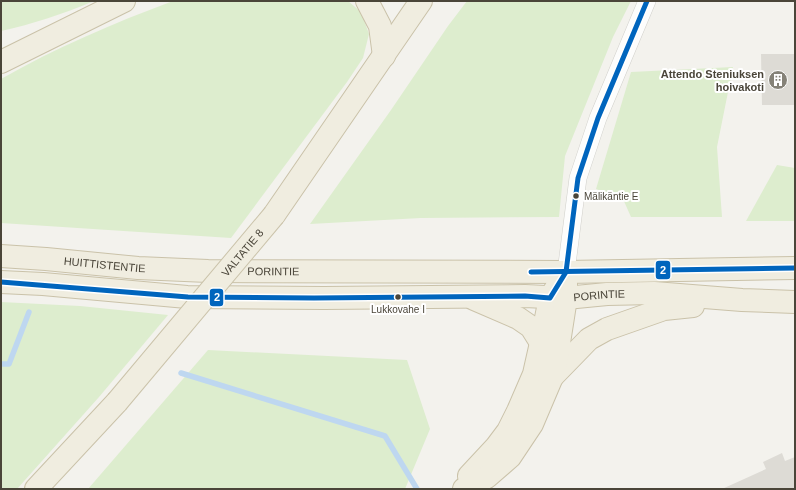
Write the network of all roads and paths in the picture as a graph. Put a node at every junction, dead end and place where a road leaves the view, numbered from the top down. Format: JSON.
{"nodes":[{"id":1,"x":124,"y":1,"type":"edge"},
{"id":2,"x":367,"y":1,"type":"edge"},
{"id":3,"x":421,"y":1,"type":"edge"},
{"id":4,"x":648,"y":1,"type":"edge"},
{"id":5,"x":384,"y":56,"type":"junction"},
{"id":6,"x":1,"y":62,"type":"edge"},
{"id":7,"x":1,"y":256,"type":"edge"},
{"id":8,"x":795,"y":268,"type":"edge"},
{"id":9,"x":208,"y":271,"type":"joint"},
{"id":10,"x":566,"y":272,"type":"junction"},
{"id":11,"x":1,"y":282,"type":"edge"},
{"id":12,"x":466,"y":296,"type":"junction"},
{"id":13,"x":558,"y":298,"type":"junction"},
{"id":14,"x":742,"y":300,"type":"junction"},
{"id":15,"x":795,"y":302,"type":"edge"},
{"id":16,"x":541,"y":343,"type":"junction"},
{"id":17,"x":552,"y":377,"type":"junction"},
{"id":18,"x":36,"y":489,"type":"edge"},
{"id":19,"x":458,"y":489,"type":"edge"},
{"id":20,"x":464,"y":489,"type":"edge"}],
"edges":[{"from":1,"to":6,"type":"highway"},
{"from":2,"to":5,"type":"highway"},
{"from":3,"to":5,"type":"highway","name":"VALTATIE 8"},
{"from":4,"to":10,"type":"street"},
{"from":5,"to":18,"type":"highway","name":"VALTATIE 8","bridge":true},
{"from":7,"to":9,"type":"highway","name":"HUITTISTENTIE"},
{"from":8,"to":10,"type":"highway","name":"PORINTIE"},
{"from":9,"to":10,"type":"highway","name":"PORINTIE"},
{"from":10,"to":13,"type":"highway"},
{"from":11,"to":12,"type":"highway","name":"PORINTIE"},
{"from":12,"to":13,"type":"highway","name":"PORINTIE"},
{"from":12,"to":16,"type":"highway"},
{"from":13,"to":14,"type":"highway","name":"PORINTIE"},
{"from":13,"to":16,"type":"highway"},
{"from":13,"to":17,"type":"highway"},
{"from":14,"to":15,"type":"highway","name":"PORINTIE"},
{"from":14,"to":17,"type":"highway"},
{"from":16,"to":19,"type":"highway"},
{"from":17,"to":20,"type":"highway"}]}
